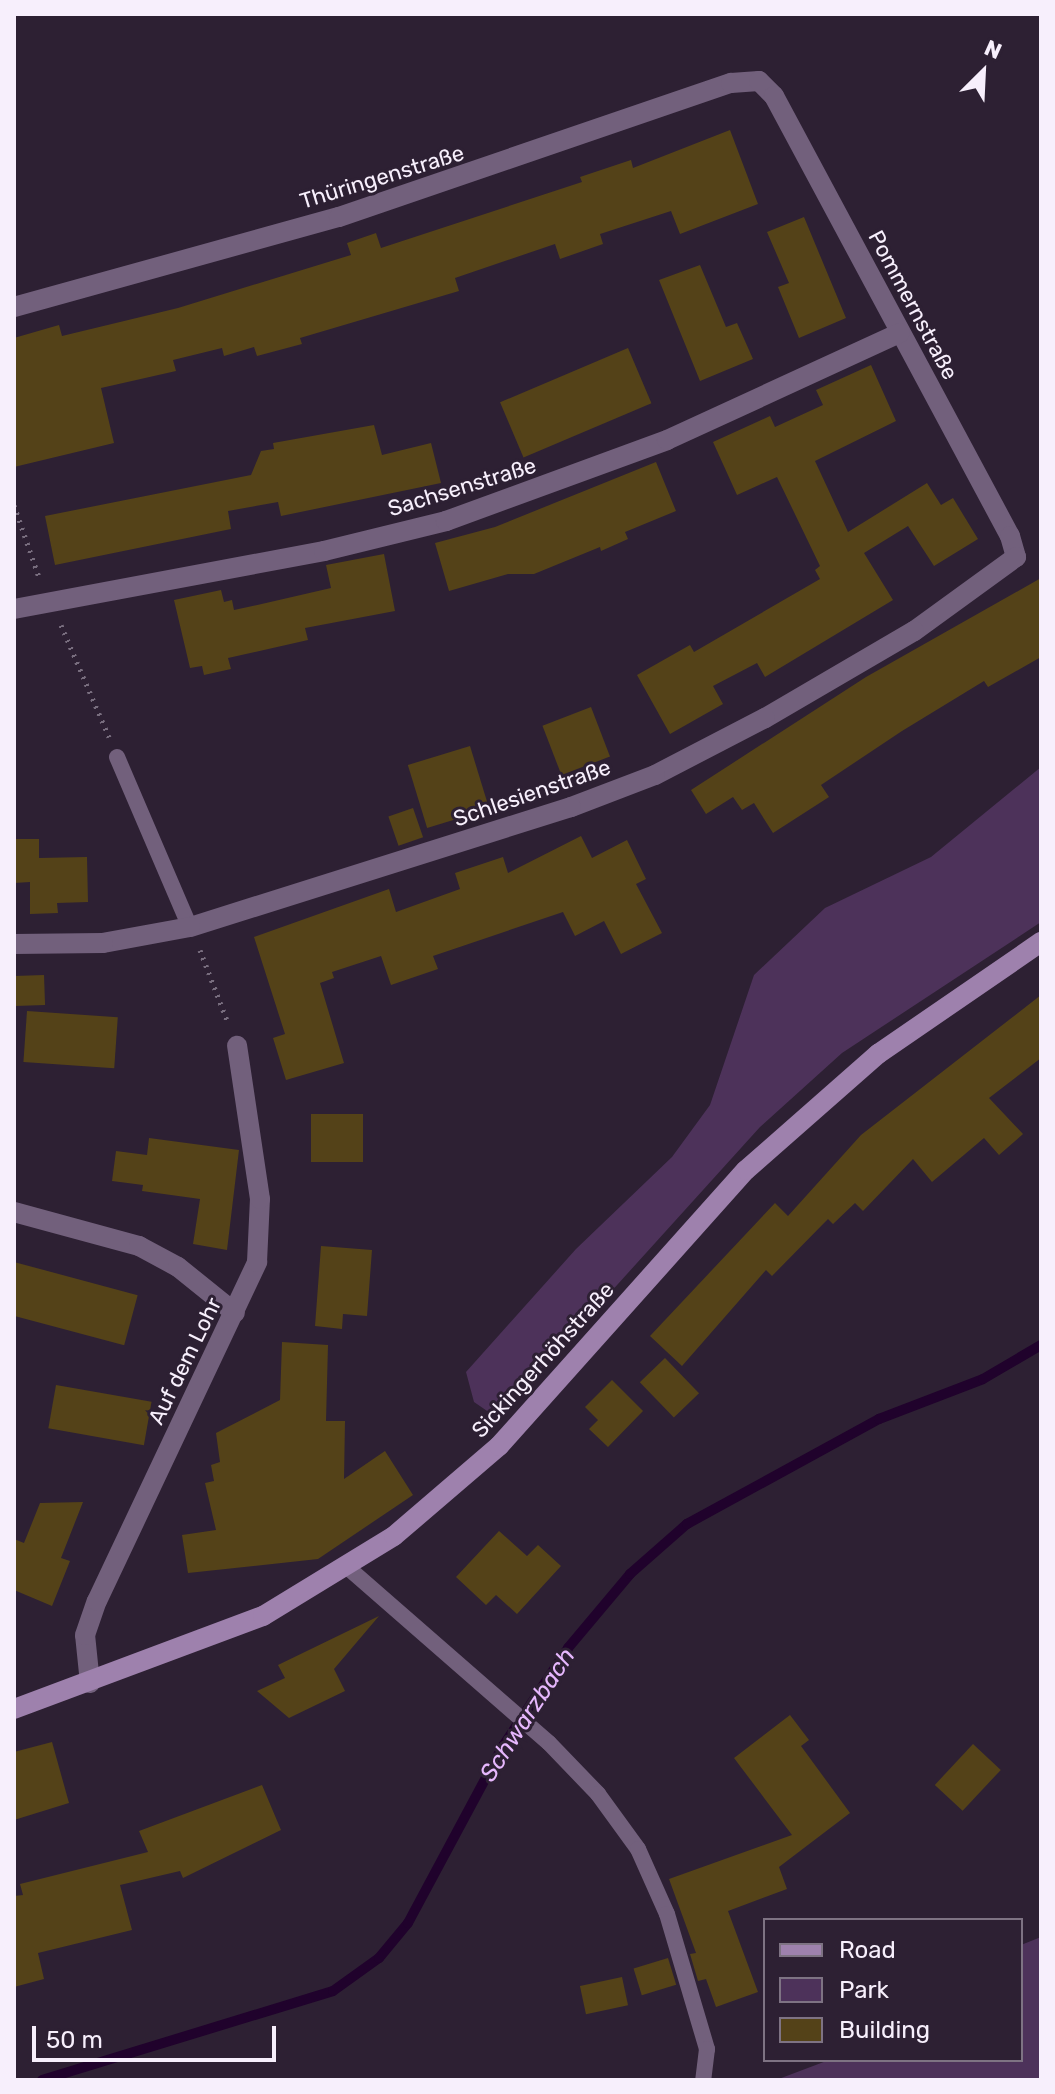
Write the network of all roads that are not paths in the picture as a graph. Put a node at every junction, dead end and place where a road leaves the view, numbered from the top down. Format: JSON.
{"nodes":[{"id":1,"x":759,"y":81,"type":"joint"},
{"id":2,"x":14,"y":307,"type":"edge"},
{"id":3,"x":900,"y":333,"type":"junction"},
{"id":4,"x":1016,"y":557,"type":"joint"},
{"id":5,"x":14,"y":609,"type":"edge"},
{"id":6,"x":117,"y":757,"type":"road end"},
{"id":7,"x":190,"y":927,"type":"junction"},
{"id":8,"x":1041,"y":942,"type":"edge"},
{"id":9,"x":14,"y":944,"type":"edge"},
{"id":10,"x":237,"y":1046,"type":"road end"},
{"id":11,"x":14,"y":1212,"type":"edge"},
{"id":12,"x":235,"y":1313,"type":"junction"},
{"id":13,"x":346,"y":1566,"type":"junction"},
{"id":14,"x":90,"y":1683,"type":"junction"},
{"id":15,"x":14,"y":1709,"type":"edge"},
{"id":16,"x":703,"y":2080,"type":"edge"}],
"edges":[{"from":1,"to":2,"type":"street","name":"Thüringenstraße"},
{"from":1,"to":3,"type":"street","name":"Pommernstraße"},
{"from":3,"to":4,"type":"street","name":"Pommernstraße"},
{"from":3,"to":5,"type":"street","name":"Sachsenstraße"},
{"from":4,"to":7,"type":"street","name":"Schlesienstraße"},
{"from":6,"to":7,"type":"lane"},
{"from":7,"to":9,"type":"street","name":"Schlesienstraße"},
{"from":8,"to":13,"type":"main road","name":"Sickingerhöhstraße"},
{"from":10,"to":12,"type":"street","name":"Auf dem Lohr"},
{"from":11,"to":12,"type":"street"},
{"from":12,"to":14,"type":"street","name":"Auf dem Lohr"},
{"from":13,"to":14,"type":"main road","name":"Sickingerhöhstraße"},
{"from":13,"to":16,"type":"lane"},
{"from":14,"to":15,"type":"main road","name":"Sickingerhöhstraße"}]}
